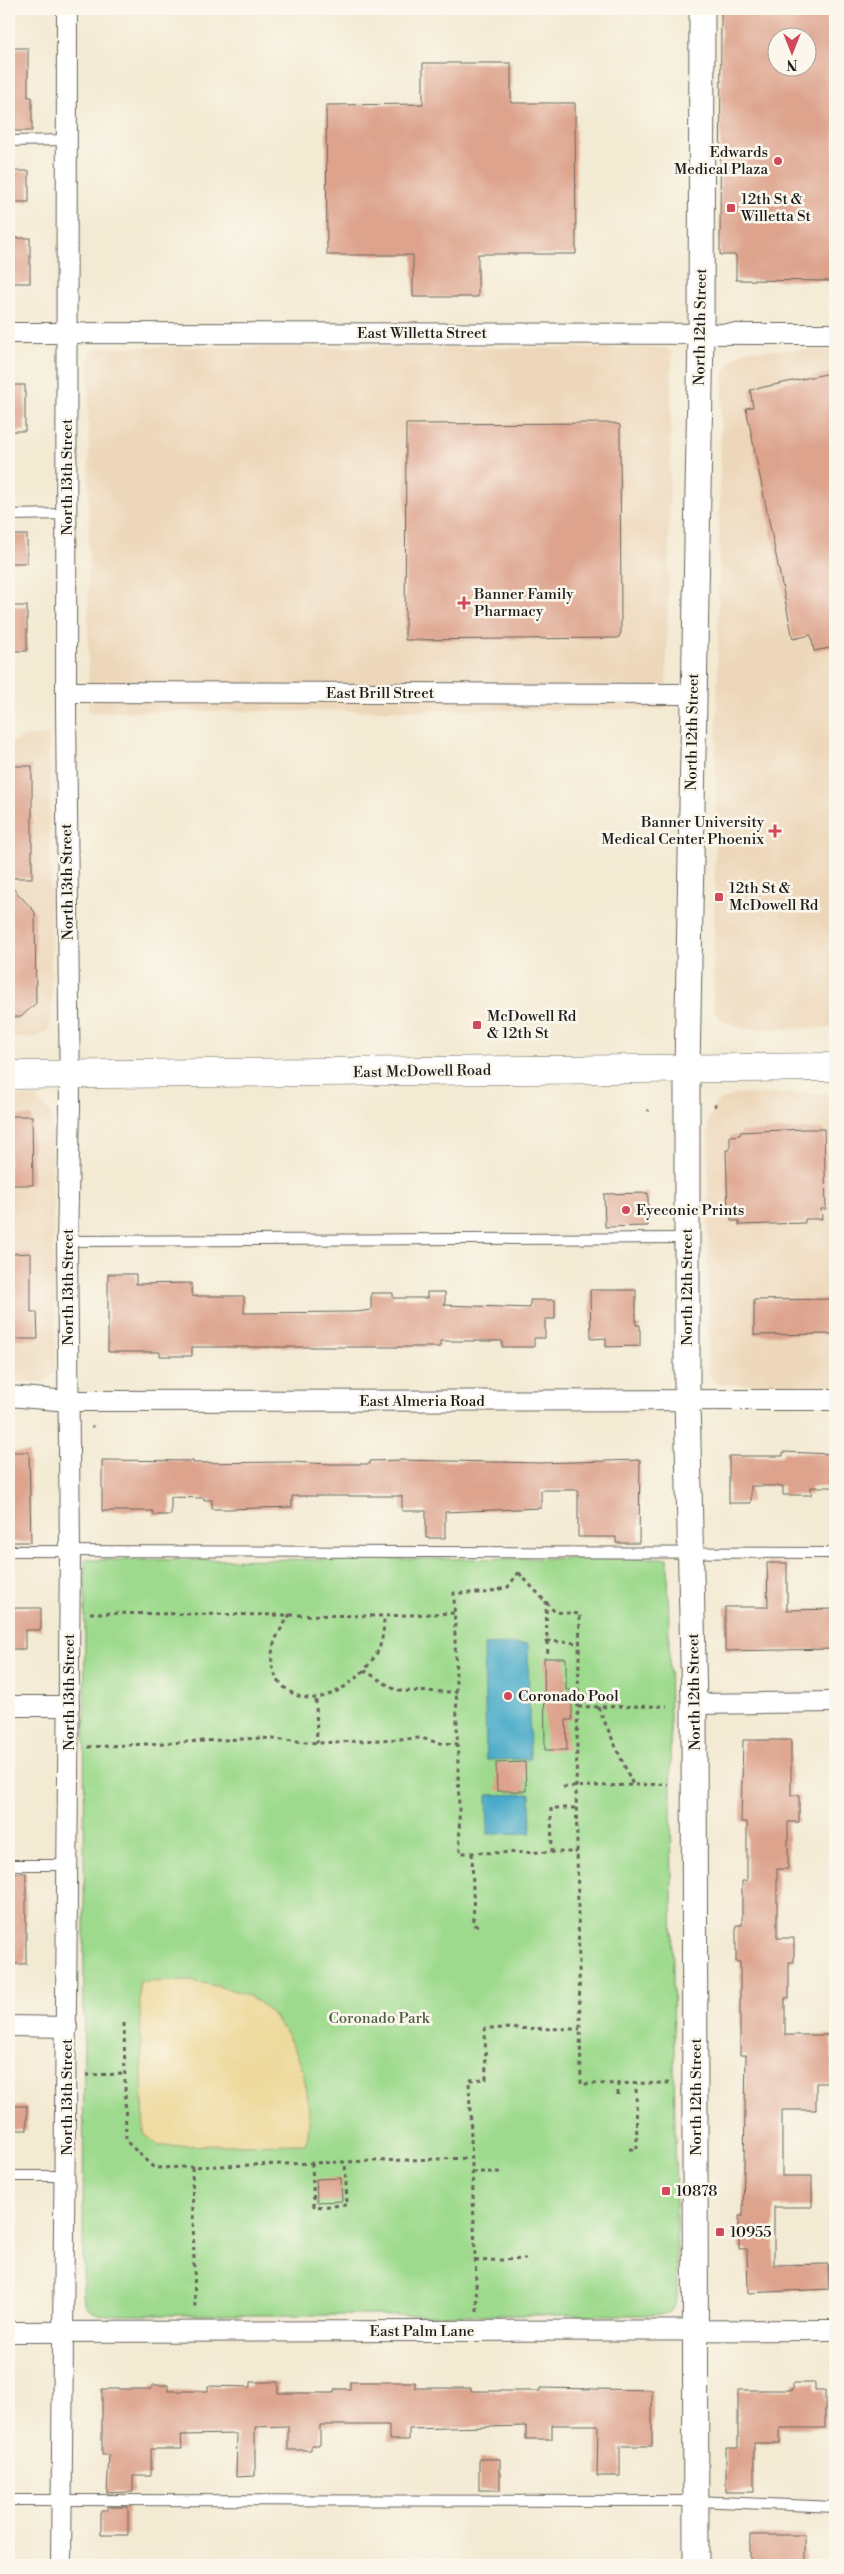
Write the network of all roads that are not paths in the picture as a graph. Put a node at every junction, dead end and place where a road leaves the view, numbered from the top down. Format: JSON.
{"nodes":[{"id":1,"x":67,"y":9,"type":"edge"},
{"id":2,"x":702,"y":9,"type":"edge"},
{"id":3,"x":67,"y":140,"type":"junction"},
{"id":4,"x":9,"y":141,"type":"edge"},
{"id":5,"x":9,"y":333,"type":"edge"},
{"id":6,"x":68,"y":333,"type":"junction"},
{"id":7,"x":701,"y":334,"type":"junction"},
{"id":8,"x":835,"y":334,"type":"edge"},
{"id":9,"x":9,"y":514,"type":"edge"},
{"id":10,"x":67,"y":514,"type":"junction"},
{"id":11,"x":67,"y":692,"type":"junction"},
{"id":12,"x":693,"y":694,"type":"junction"},
{"id":13,"x":835,"y":1067,"type":"edge"},
{"id":14,"x":686,"y":1068,"type":"junction"},
{"id":15,"x":9,"y":1075,"type":"edge"},
{"id":16,"x":69,"y":1075,"type":"junction"},
{"id":17,"x":687,"y":1238,"type":"junction"},
{"id":18,"x":67,"y":1241,"type":"junction"},
{"id":19,"x":9,"y":1396,"type":"edge"},
{"id":20,"x":687,"y":1400,"type":"junction"},
{"id":21,"x":835,"y":1400,"type":"edge"},
{"id":22,"x":69,"y":1401,"type":"junction"},
{"id":23,"x":9,"y":1551,"type":"edge"},
{"id":24,"x":70,"y":1551,"type":"junction"},
{"id":25,"x":692,"y":1552,"type":"junction"},
{"id":26,"x":835,"y":1553,"type":"edge"},
{"id":27,"x":835,"y":1702,"type":"edge"},
{"id":28,"x":694,"y":1704,"type":"junction"},
{"id":29,"x":9,"y":1706,"type":"edge"},
{"id":30,"x":69,"y":1706,"type":"junction"},
{"id":31,"x":9,"y":1865,"type":"edge"},
{"id":32,"x":68,"y":1865,"type":"junction"},
{"id":33,"x":9,"y":2026,"type":"edge"},
{"id":34,"x":67,"y":2027,"type":"junction"},
{"id":35,"x":9,"y":2176,"type":"edge"},
{"id":36,"x":66,"y":2176,"type":"junction"},
{"id":37,"x":696,"y":2330,"type":"junction"},
{"id":38,"x":835,"y":2330,"type":"edge"},
{"id":39,"x":9,"y":2332,"type":"edge"},
{"id":40,"x":64,"y":2332,"type":"junction"},
{"id":41,"x":9,"y":2500,"type":"edge"},
{"id":42,"x":63,"y":2500,"type":"junction"},
{"id":43,"x":696,"y":2500,"type":"junction"},
{"id":44,"x":835,"y":2507,"type":"edge"},
{"id":45,"x":61,"y":2565,"type":"edge"},
{"id":46,"x":696,"y":2565,"type":"edge"}],
"edges":[{"from":1,"to":3,"type":"street","name":"North 13th Street"},
{"from":2,"to":7,"type":"street","name":"North 12th Street"},
{"from":3,"to":4,"type":"lane"},
{"from":3,"to":6,"type":"street","name":"North 13th Street"},
{"from":5,"to":6,"type":"street","name":"East Willetta Street"},
{"from":6,"to":7,"type":"street","name":"East Willetta Street"},
{"from":6,"to":10,"type":"street","name":"North 13th Street"},
{"from":7,"to":8,"type":"street","name":"East Willetta Street"},
{"from":7,"to":12,"type":"street","name":"North 12th Street"},
{"from":9,"to":10,"type":"lane"},
{"from":10,"to":11,"type":"street","name":"North 13th Street"},
{"from":11,"to":12,"type":"street","name":"East Brill Street"},
{"from":11,"to":16,"type":"street","name":"North 13th Street"},
{"from":12,"to":14,"type":"street","name":"North 12th Street"},
{"from":13,"to":14,"type":"main road","name":"East McDowell Road"},
{"from":14,"to":16,"type":"main road","name":"East McDowell Road"},
{"from":14,"to":17,"type":"street","name":"North 12th Street"},
{"from":15,"to":16,"type":"main road","name":"East McDowell Road"},
{"from":16,"to":18,"type":"street","name":"North 13th Street"},
{"from":17,"to":18,"type":"lane"},
{"from":17,"to":20,"type":"street","name":"North 12th Street"},
{"from":18,"to":22,"type":"street","name":"North 13th Street"},
{"from":19,"to":22,"type":"street","name":"East Almeria Road"},
{"from":20,"to":21,"type":"street","name":"East Almeria Road"},
{"from":20,"to":22,"type":"street","name":"East Almeria Road"},
{"from":20,"to":25,"type":"street","name":"North 12th Street"},
{"from":22,"to":24,"type":"street","name":"North 13th Street"},
{"from":23,"to":24,"type":"lane"},
{"from":24,"to":25,"type":"lane"},
{"from":24,"to":30,"type":"street","name":"North 13th Street"},
{"from":25,"to":26,"type":"lane"},
{"from":25,"to":28,"type":"street","name":"North 12th Street"},
{"from":27,"to":28,"type":"street"},
{"from":28,"to":37,"type":"street","name":"North 12th Street"},
{"from":29,"to":30,"type":"street"},
{"from":30,"to":32,"type":"street","name":"North 13th Street"},
{"from":31,"to":32,"type":"lane"},
{"from":32,"to":34,"type":"street","name":"North 13th Street"},
{"from":33,"to":34,"type":"street"},
{"from":34,"to":36,"type":"street","name":"North 13th Street"},
{"from":35,"to":36,"type":"lane"},
{"from":36,"to":40,"type":"street","name":"North 13th Street"},
{"from":37,"to":38,"type":"street","name":"East Palm Lane"},
{"from":37,"to":40,"type":"street","name":"East Palm Lane"},
{"from":37,"to":43,"type":"street","name":"North 12th Street"},
{"from":39,"to":40,"type":"street","name":"East Palm Lane"},
{"from":40,"to":42,"type":"street","name":"North 13th Street"},
{"from":41,"to":42,"type":"lane"},
{"from":42,"to":43,"type":"lane"},
{"from":42,"to":45,"type":"street","name":"North 13th Street"},
{"from":43,"to":44,"type":"lane"},
{"from":43,"to":46,"type":"street","name":"North 12th Street"}]}
